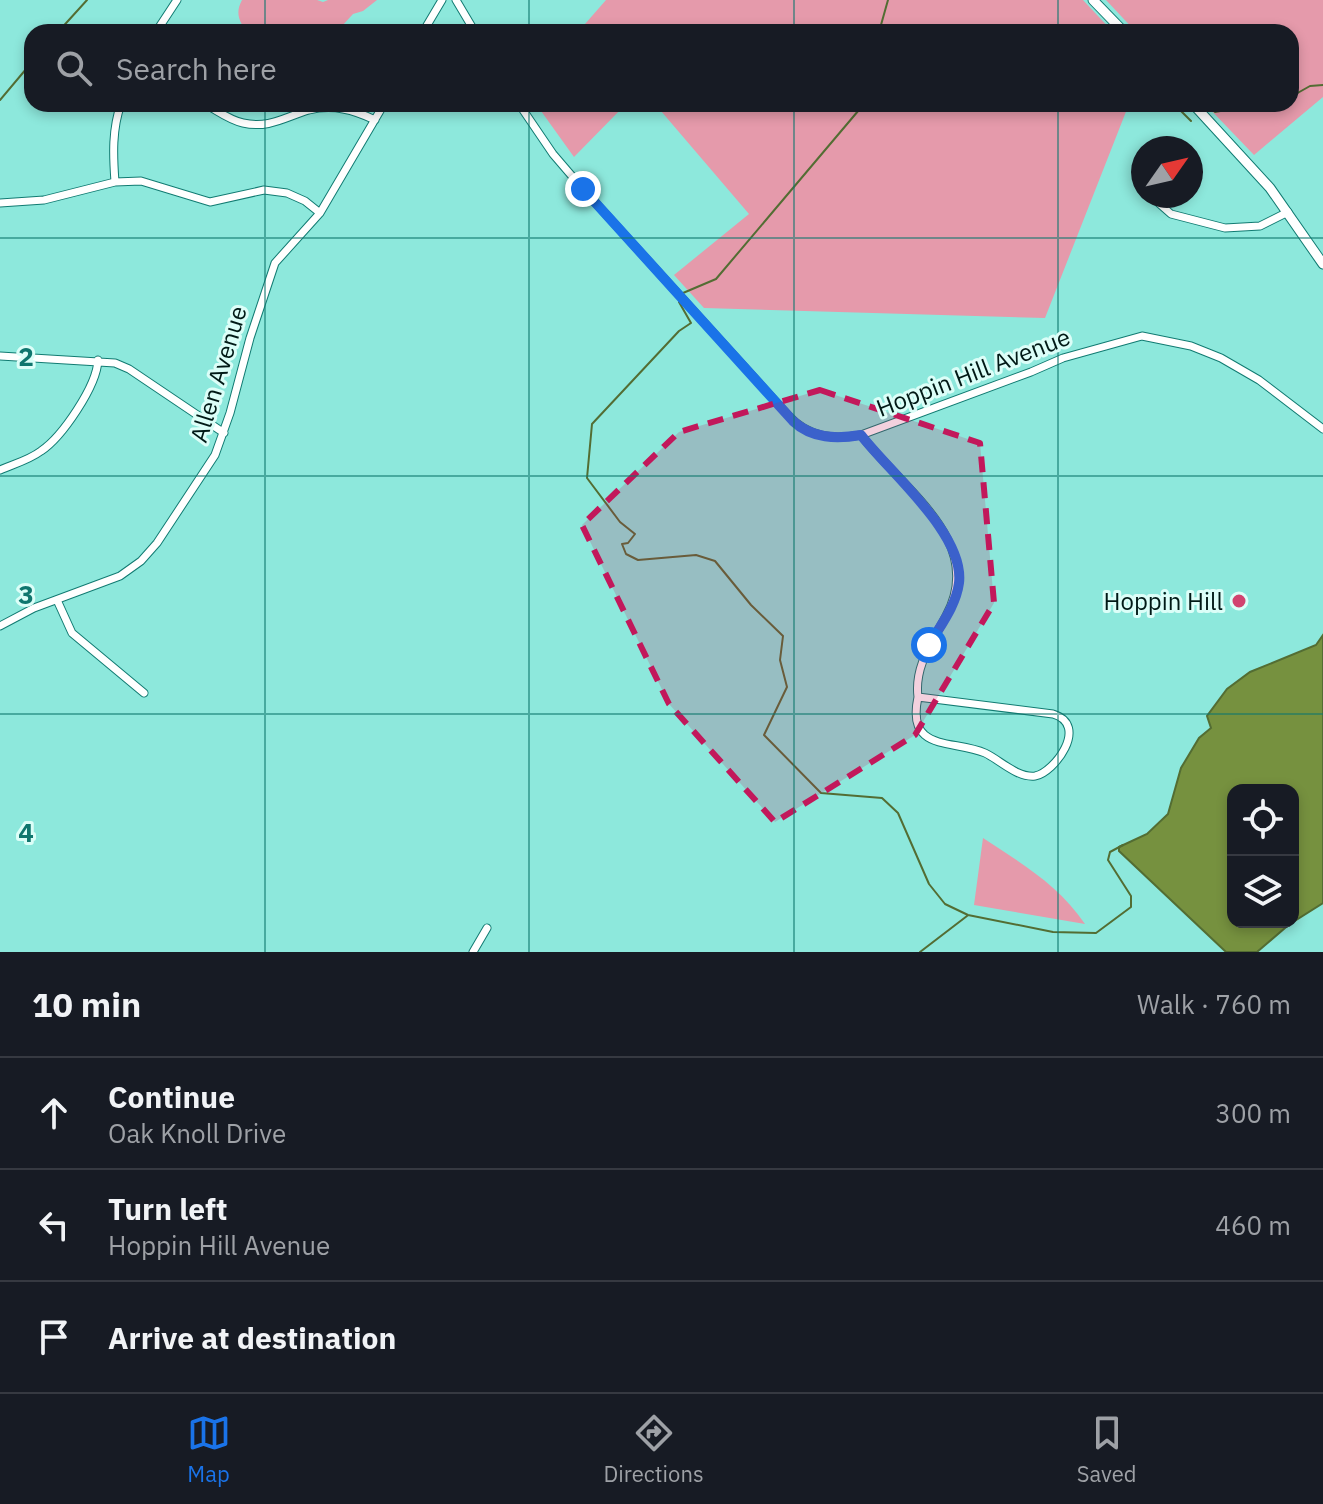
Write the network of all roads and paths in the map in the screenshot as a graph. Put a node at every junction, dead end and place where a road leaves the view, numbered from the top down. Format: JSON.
{"nodes":[{"id":1,"x":177,"y":0,"type":"edge"},
{"id":2,"x":442,"y":0,"type":"edge"},
{"id":3,"x":456,"y":0,"type":"edge"},
{"id":4,"x":1093,"y":0,"type":"edge"},
{"id":5,"x":161,"y":24,"type":"edge"},
{"id":6,"x":428,"y":24,"type":"edge"},
{"id":7,"x":470,"y":24,"type":"edge"},
{"id":8,"x":1116,"y":24,"type":"edge"},
{"id":9,"x":118,"y":112,"type":"edge"},
{"id":10,"x":218,"y":112,"type":"edge"},
{"id":11,"x":305,"y":112,"type":"edge"},
{"id":12,"x":356,"y":112,"type":"edge"},
{"id":13,"x":380,"y":112,"type":"edge"},
{"id":14,"x":525,"y":112,"type":"edge"},
{"id":15,"x":1200,"y":112,"type":"edge"},
{"id":16,"x":375,"y":120,"type":"junction"},
{"id":17,"x":115,"y":182,"type":"junction"},
{"id":18,"x":0,"y":203,"type":"edge"},
{"id":19,"x":1164,"y":208,"type":"edge"},
{"id":20,"x":1288,"y":212,"type":"junction"},
{"id":21,"x":320,"y":213,"type":"junction"},
{"id":22,"x":1323,"y":264,"type":"edge"},
{"id":23,"x":0,"y":356,"type":"edge"},
{"id":24,"x":98,"y":360,"type":"junction"},
{"id":25,"x":1323,"y":429,"type":"edge"},
{"id":26,"x":224,"y":433,"type":"junction"},
{"id":27,"x":861,"y":435,"type":"junction"},
{"id":28,"x":0,"y":470,"type":"edge"},
{"id":29,"x":57,"y":600,"type":"junction"},
{"id":30,"x":1,"y":622,"type":"edge"},
{"id":31,"x":144,"y":693,"type":"dead end"},
{"id":32,"x":918,"y":697,"type":"junction"},
{"id":33,"x":487,"y":928,"type":"dead end"},
{"id":34,"x":473,"y":952,"type":"edge"}],
"edges":[{"from":1,"to":5,"type":"street"},
{"from":2,"to":6,"type":"street"},
{"from":3,"to":7,"type":"street"},
{"from":4,"to":8,"type":"main road"},
{"from":9,"to":17,"type":"street"},
{"from":10,"to":11,"type":"street"},
{"from":12,"to":16,"type":"street"},
{"from":13,"to":16,"type":"street","name":"Allen Avenue"},
{"from":14,"to":27,"type":"street","name":"Hoppin Hill Avenue"},
{"from":15,"to":20,"type":"main road"},
{"from":16,"to":21,"type":"street","name":"Allen Avenue"},
{"from":17,"to":18,"type":"street"},
{"from":17,"to":21,"type":"street"},
{"from":19,"to":20,"type":"street"},
{"from":20,"to":22,"type":"main road"},
{"from":21,"to":26,"type":"street","name":"Allen Avenue"},
{"from":23,"to":24,"type":"street"},
{"from":24,"to":26,"type":"street"},
{"from":24,"to":28,"type":"street"},
{"from":25,"to":27,"type":"street","name":"Hoppin Hill Avenue"},
{"from":26,"to":29,"type":"street","name":"Allen Avenue"},
{"from":27,"to":32,"type":"street"},
{"from":29,"to":30,"type":"street","name":"Allen Avenue"},
{"from":29,"to":31,"type":"street"},
{"from":32,"to":32,"type":"street"},
{"from":33,"to":34,"type":"street"}]}
